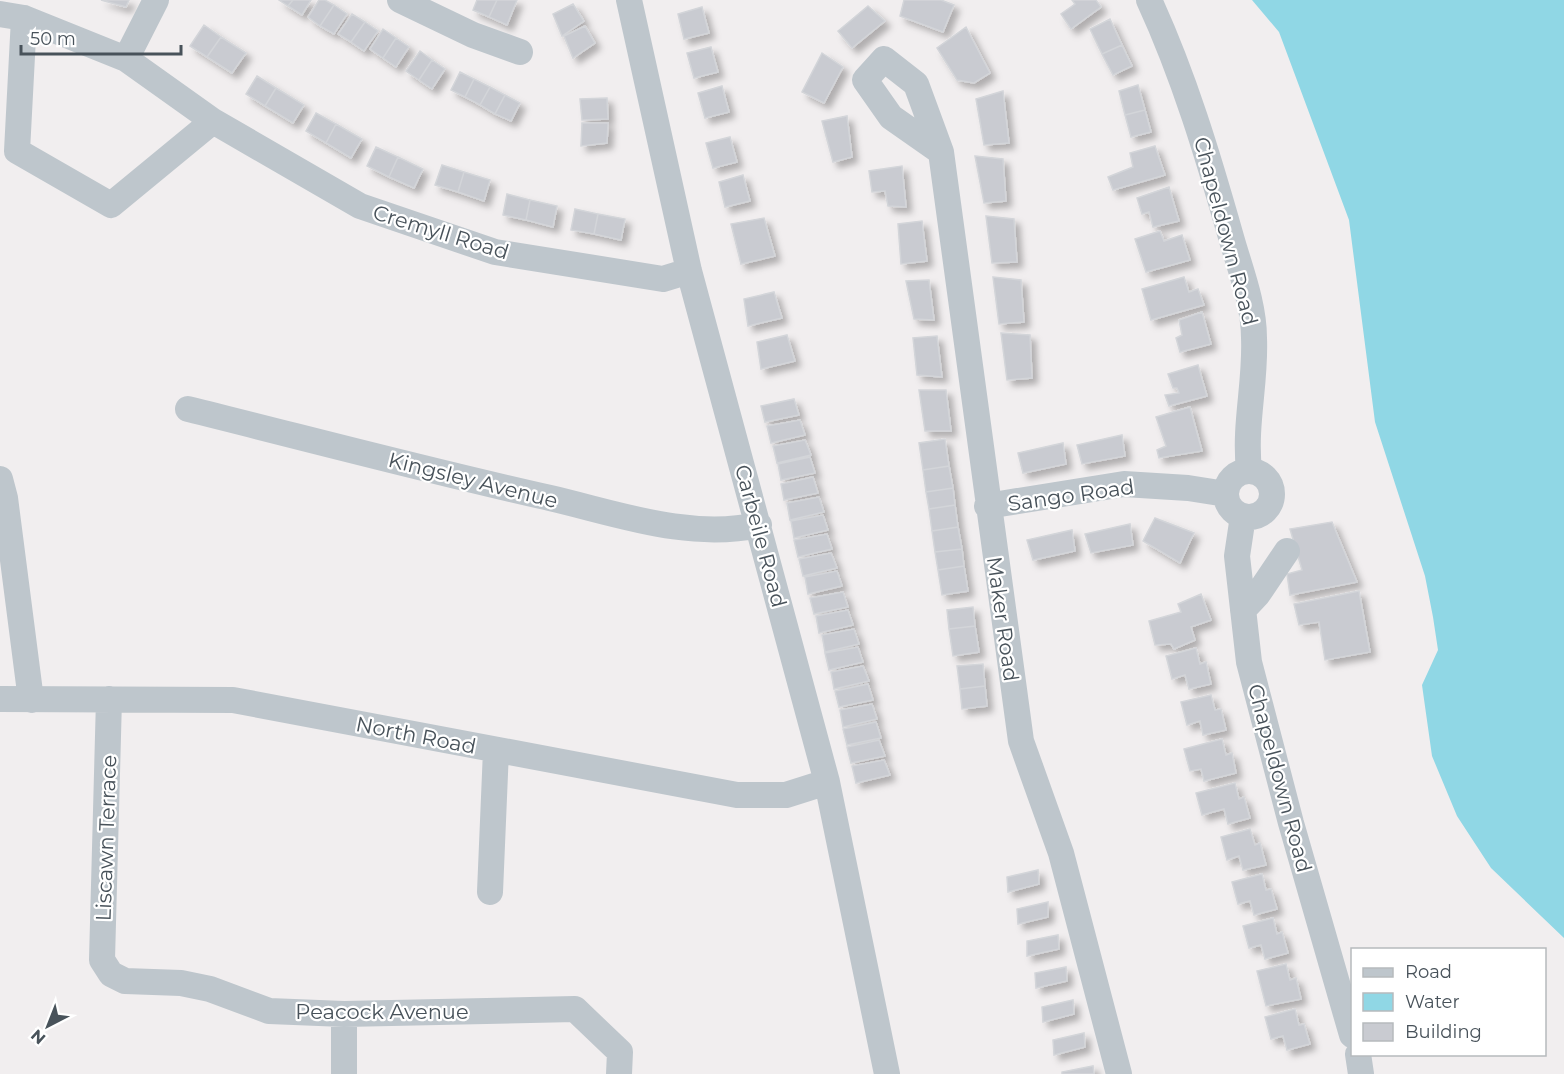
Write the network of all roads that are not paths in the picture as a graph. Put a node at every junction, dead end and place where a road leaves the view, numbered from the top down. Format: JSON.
{"nodes":[{"id":1,"x":156,"y":0,"type":"edge"},
{"id":2,"x":400,"y":0,"type":"edge"},
{"id":3,"x":629,"y":0,"type":"edge"},
{"id":4,"x":1149,"y":0,"type":"edge"},
{"id":5,"x":12,"y":16,"type":"edge"},
{"id":6,"x":520,"y":52,"type":"dead end"},
{"id":7,"x":126,"y":59,"type":"junction"},
{"id":8,"x":213,"y":121,"type":"junction"},
{"id":9,"x":941,"y":152,"type":"dead end"},
{"id":10,"x":689,"y":270,"type":"junction"},
{"id":11,"x":188,"y":409,"type":"dead end"},
{"id":12,"x":1249,"y":470,"type":"junction"},
{"id":13,"x":0,"y":479,"type":"edge"},
{"id":14,"x":1226,"y":494,"type":"junction"},
{"id":15,"x":987,"y":506,"type":"junction"},
{"id":16,"x":1243,"y":516,"type":"junction"},
{"id":17,"x":759,"y":525,"type":"junction"},
{"id":18,"x":1287,"y":551,"type":"dead end"},
{"id":19,"x":1243,"y":610,"type":"junction"},
{"id":20,"x":0,"y":699,"type":"edge"},
{"id":21,"x":109,"y":699,"type":"junction"},
{"id":22,"x":31,"y":700,"type":"junction"},
{"id":23,"x":496,"y":750,"type":"junction"},
{"id":24,"x":827,"y":782,"type":"junction"},
{"id":25,"x":490,"y":892,"type":"dead end"},
{"id":26,"x":111,"y":974,"type":"joint"},
{"id":27,"x":344,"y":1014,"type":"junction"},
{"id":28,"x":1351,"y":1028,"type":"edge"},
{"id":29,"x":1358,"y":1056,"type":"edge"},
{"id":30,"x":344,"y":1074,"type":"edge"},
{"id":31,"x":619,"y":1074,"type":"edge"},
{"id":32,"x":887,"y":1074,"type":"edge"},
{"id":33,"x":1119,"y":1074,"type":"edge"},
{"id":34,"x":1361,"y":1074,"type":"edge"}],
"edges":[{"from":1,"to":7,"type":"street"},
{"from":2,"to":6,"type":"street"},
{"from":3,"to":10,"type":"street","name":"Carbeile Road"},
{"from":4,"to":12,"type":"street","name":"Chapeldown Road"},
{"from":5,"to":7,"type":"street","name":"Cremyll Road"},
{"from":5,"to":8,"type":"street","name":"Cremyll Road"},
{"from":7,"to":8,"type":"street","name":"Cremyll Road"},
{"from":8,"to":10,"type":"street","name":"Cremyll Road"},
{"from":9,"to":15,"type":"street","name":"Maker Road"},
{"from":10,"to":17,"type":"street","name":"Carbeile Road"},
{"from":11,"to":17,"type":"street","name":"Kingsley Avenue"},
{"from":12,"to":14,"type":"street"},
{"from":12,"to":16,"type":"street"},
{"from":13,"to":22,"type":"street"},
{"from":14,"to":15,"type":"street","name":"Sango Road"},
{"from":14,"to":16,"type":"street"},
{"from":15,"to":33,"type":"street","name":"Maker Road"},
{"from":16,"to":19,"type":"street","name":"Chapeldown Road"},
{"from":17,"to":24,"type":"street","name":"Carbeile Road"},
{"from":18,"to":19,"type":"street"},
{"from":19,"to":28,"type":"street","name":"Chapeldown Road"},
{"from":20,"to":22,"type":"street","name":"North Road"},
{"from":21,"to":22,"type":"street","name":"North Road"},
{"from":21,"to":23,"type":"street","name":"North Road"},
{"from":21,"to":26,"type":"street","name":"Liscawn Terrace"},
{"from":23,"to":24,"type":"street","name":"North Road"},
{"from":23,"to":25,"type":"street"},
{"from":24,"to":32,"type":"street","name":"Carbeile Road"},
{"from":26,"to":27,"type":"street","name":"Peacock Avenue"},
{"from":27,"to":30,"type":"street"},
{"from":27,"to":31,"type":"street","name":"Peacock Avenue"},
{"from":29,"to":34,"type":"street"}]}
